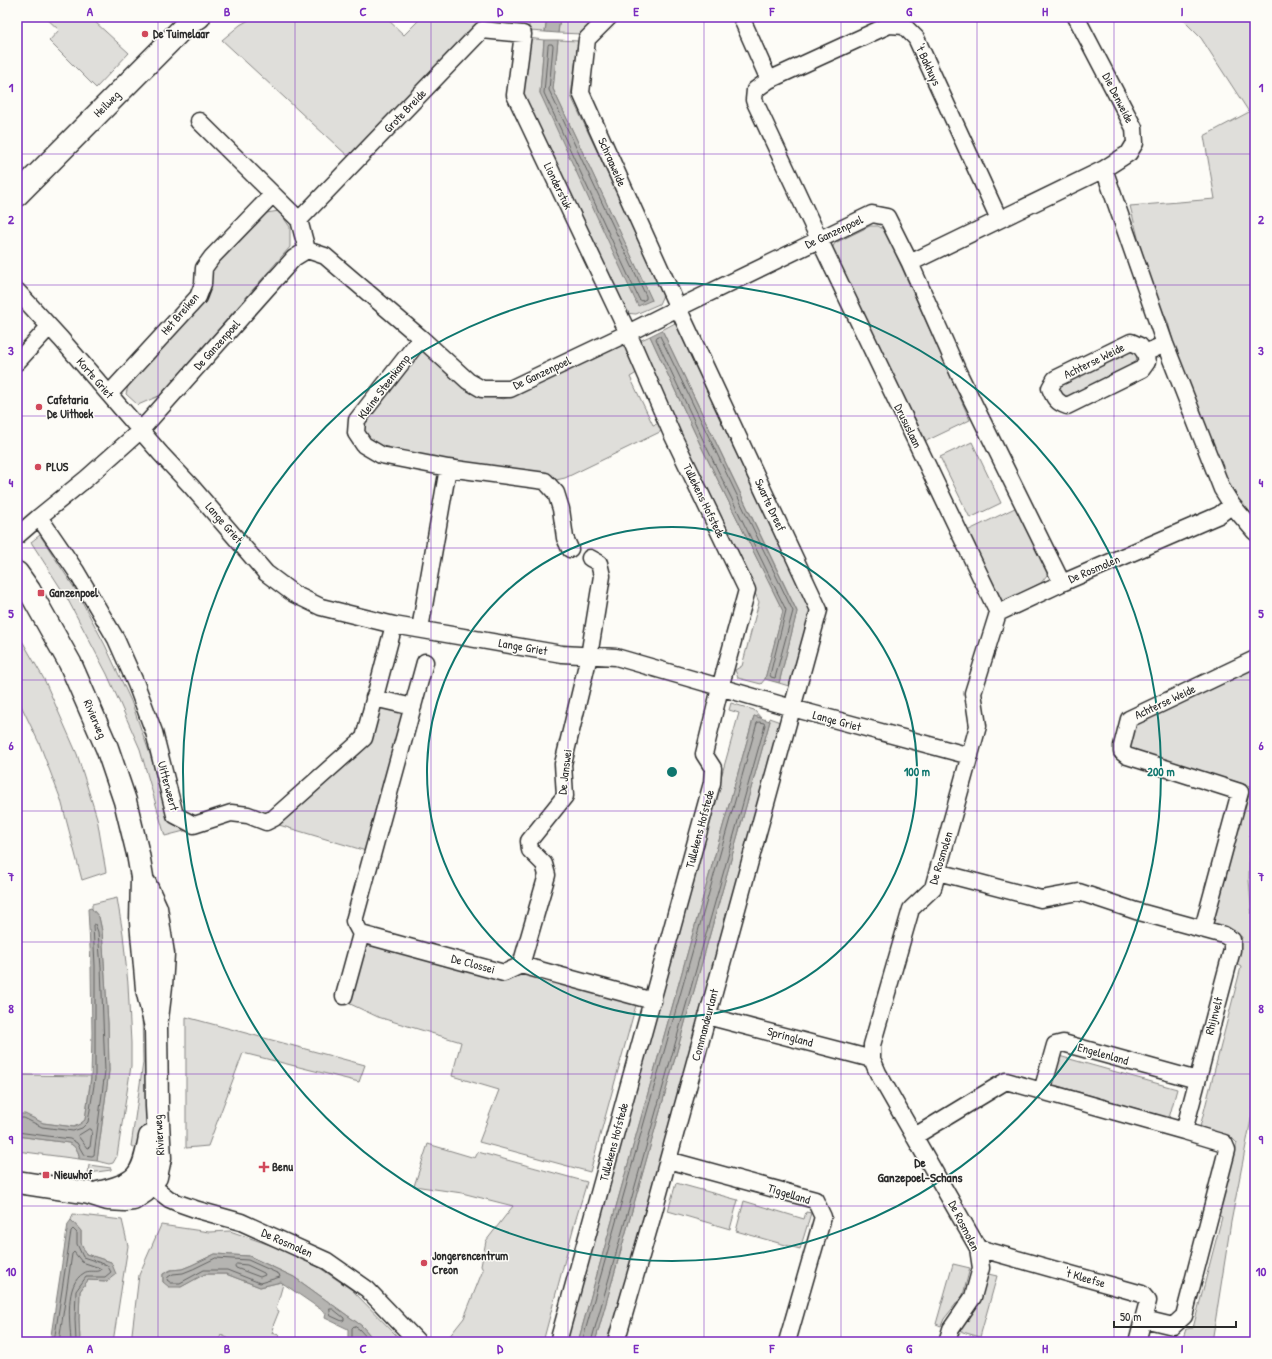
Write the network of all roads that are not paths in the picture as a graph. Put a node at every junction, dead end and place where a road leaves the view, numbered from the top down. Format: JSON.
{"nodes":[{"id":1,"x":199,"y":17,"type":"edge"},
{"id":2,"x":609,"y":17,"type":"edge"},
{"id":3,"x":741,"y":17,"type":"edge"},
{"id":4,"x":1076,"y":17,"type":"edge"},
{"id":5,"x":523,"y":34,"type":"joint"},
{"id":6,"x":768,"y":80,"type":"junction"},
{"id":7,"x":199,"y":121,"type":"dead end"},
{"id":8,"x":1104,"y":169,"type":"junction"},
{"id":9,"x":17,"y":195,"type":"edge"},
{"id":10,"x":272,"y":195,"type":"junction"},
{"id":11,"x":999,"y":219,"type":"junction"},
{"id":12,"x":299,"y":220,"type":"junction"},
{"id":13,"x":818,"y":239,"type":"junction"},
{"id":14,"x":307,"y":250,"type":"junction"},
{"id":15,"x":910,"y":263,"type":"junction"},
{"id":16,"x":17,"y":291,"type":"edge"},
{"id":17,"x":678,"y":308,"type":"junction"},
{"id":18,"x":49,"y":327,"type":"junction"},
{"id":19,"x":628,"y":333,"type":"junction"},
{"id":20,"x":421,"y":338,"type":"junction"},
{"id":21,"x":1165,"y":344,"type":"junction"},
{"id":22,"x":1145,"y":353,"type":"junction"},
{"id":23,"x":17,"y":362,"type":"edge"},
{"id":24,"x":109,"y":394,"type":"junction"},
{"id":25,"x":141,"y":430,"type":"junction"},
{"id":26,"x":448,"y":468,"type":"junction"},
{"id":27,"x":1232,"y":505,"type":"junction"},
{"id":28,"x":38,"y":517,"type":"junction"},
{"id":29,"x":1255,"y":532,"type":"edge"},
{"id":30,"x":17,"y":536,"type":"edge"},
{"id":31,"x":570,"y":549,"type":"dead end"},
{"id":32,"x":590,"y":558,"type":"dead end"},
{"id":33,"x":17,"y":573,"type":"edge"},
{"id":34,"x":1062,"y":583,"type":"junction"},
{"id":35,"x":998,"y":613,"type":"junction"},
{"id":36,"x":394,"y":625,"type":"junction"},
{"id":37,"x":420,"y":629,"type":"junction"},
{"id":38,"x":589,"y":656,"type":"junction"},
{"id":39,"x":1255,"y":659,"type":"edge"},
{"id":40,"x":425,"y":662,"type":"dead end"},
{"id":41,"x":720,"y":688,"type":"junction"},
{"id":42,"x":374,"y":698,"type":"junction"},
{"id":43,"x":413,"y":707,"type":"junction"},
{"id":44,"x":792,"y":708,"type":"junction"},
{"id":45,"x":970,"y":756,"type":"junction"},
{"id":46,"x":938,"y":872,"type":"junction"},
{"id":47,"x":1203,"y":928,"type":"junction"},
{"id":48,"x":362,"y":934,"type":"junction"},
{"id":49,"x":521,"y":965,"type":"junction"},
{"id":50,"x":344,"y":996,"type":"dead end"},
{"id":51,"x":653,"y":1001,"type":"junction"},
{"id":52,"x":707,"y":1016,"type":"junction"},
{"id":53,"x":872,"y":1059,"type":"junction"},
{"id":54,"x":1197,"y":1080,"type":"junction"},
{"id":55,"x":1042,"y":1091,"type":"junction"},
{"id":56,"x":1184,"y":1131,"type":"junction"},
{"id":57,"x":915,"y":1136,"type":"junction"},
{"id":58,"x":668,"y":1160,"type":"junction"},
{"id":59,"x":144,"y":1180,"type":"junction"},
{"id":60,"x":17,"y":1182,"type":"edge"},
{"id":61,"x":978,"y":1248,"type":"junction"},
{"id":62,"x":1144,"y":1320,"type":"junction"},
{"id":63,"x":418,"y":1342,"type":"edge"},
{"id":64,"x":558,"y":1342,"type":"edge"},
{"id":65,"x":616,"y":1342,"type":"edge"},
{"id":66,"x":787,"y":1342,"type":"edge"},
{"id":67,"x":947,"y":1342,"type":"edge"},
{"id":68,"x":1137,"y":1342,"type":"edge"}],
"edges":[{"from":1,"to":9,"type":"street","name":"Heilweg"},
{"from":2,"to":17,"type":"street","name":"Schraaweide"},
{"from":3,"to":6,"type":"street"},
{"from":4,"to":8,"type":"street","name":"Die Denweide"},
{"from":5,"to":12,"type":"street","name":"Grote Breide"},
{"from":5,"to":19,"type":"street","name":"Lionderstuk"},
{"from":6,"to":11,"type":"street","name":"'t Bakhuys"},
{"from":6,"to":13,"type":"street"},
{"from":7,"to":10,"type":"street"},
{"from":8,"to":11,"type":"street"},
{"from":8,"to":21,"type":"street"},
{"from":10,"to":12,"type":"street"},
{"from":10,"to":24,"type":"street","name":"Het Breiken"},
{"from":11,"to":15,"type":"street"},
{"from":12,"to":14,"type":"street"},
{"from":13,"to":15,"type":"street","name":"De Ganzenpoel"},
{"from":13,"to":17,"type":"street","name":"De Ganzenpoel"},
{"from":13,"to":35,"type":"street","name":"Drususlaan"},
{"from":14,"to":20,"type":"street","name":"De Ganzenpoel"},
{"from":14,"to":25,"type":"street","name":"De Ganzenpoel"},
{"from":15,"to":34,"type":"street"},
{"from":16,"to":18,"type":"street","name":"Korte Griet"},
{"from":17,"to":19,"type":"street","name":"De Ganzenpoel"},
{"from":17,"to":44,"type":"street","name":"Swarte Dreef"},
{"from":18,"to":23,"type":"street"},
{"from":18,"to":24,"type":"street","name":"Korte Griet"},
{"from":19,"to":20,"type":"street","name":"De Ganzenpoel"},
{"from":19,"to":41,"type":"street","name":"Tullekens Hofstede"},
{"from":20,"to":26,"type":"street","name":"Kleine Steenkamp"},
{"from":21,"to":22,"type":"street"},
{"from":21,"to":27,"type":"street"},
{"from":22,"to":22,"type":"street","name":"Achterse Weide"},
{"from":24,"to":25,"type":"street","name":"Korte Griet"},
{"from":25,"to":28,"type":"street","name":"De Ganzenpoel"},
{"from":25,"to":36,"type":"street","name":"Lange Griet"},
{"from":26,"to":31,"type":"street","name":"Kleine Steenkamp"},
{"from":26,"to":37,"type":"street"},
{"from":27,"to":29,"type":"street"},
{"from":27,"to":34,"type":"street","name":"De Rosmolen"},
{"from":28,"to":30,"type":"street","name":"De Ganzenpoel"},
{"from":28,"to":42,"type":"street","name":"Uitterweert"},
{"from":32,"to":38,"type":"street"},
{"from":33,"to":59,"type":"street","name":"Rivierweg"},
{"from":34,"to":35,"type":"street","name":"De Rosmolen"},
{"from":35,"to":45,"type":"street","name":"De Rosmolen"},
{"from":36,"to":37,"type":"street","name":"Lange Griet"},
{"from":36,"to":42,"type":"street","name":"Uitterweert"},
{"from":37,"to":38,"type":"street","name":"Lange Griet"},
{"from":38,"to":41,"type":"street","name":"Lange Griet"},
{"from":38,"to":49,"type":"street","name":"De Janswei"},
{"from":39,"to":47,"type":"street","name":"Achterse Weide"},
{"from":40,"to":43,"type":"street"},
{"from":41,"to":44,"type":"street","name":"Lange Griet"},
{"from":41,"to":51,"type":"street","name":"Tullekens Hofstede"},
{"from":42,"to":43,"type":"street"},
{"from":43,"to":48,"type":"street"},
{"from":44,"to":45,"type":"street","name":"Lange Griet"},
{"from":44,"to":52,"type":"street","name":"Commandeurlant"},
{"from":45,"to":46,"type":"street","name":"De Rosmolen"},
{"from":46,"to":47,"type":"street","name":"Rhijnvelt"},
{"from":46,"to":53,"type":"street","name":"De Rosmolen"},
{"from":47,"to":54,"type":"street","name":"Rhijnvelt"},
{"from":48,"to":49,"type":"street","name":"De Clossei"},
{"from":48,"to":50,"type":"street"},
{"from":49,"to":51,"type":"street"},
{"from":51,"to":64,"type":"street","name":"Tullekens Hofstede"},
{"from":52,"to":53,"type":"street","name":"Springland"},
{"from":52,"to":58,"type":"street","name":"Commandeurlant"},
{"from":53,"to":57,"type":"street","name":"De Rosmolen"},
{"from":54,"to":55,"type":"street","name":"Engelenland"},
{"from":54,"to":56,"type":"street","name":"Rhijnvelt"},
{"from":55,"to":56,"type":"street"},
{"from":55,"to":57,"type":"street"},
{"from":56,"to":62,"type":"street"},
{"from":57,"to":61,"type":"street","name":"De Rosmolen"},
{"from":58,"to":65,"type":"street","name":"Commandeurlant"},
{"from":58,"to":66,"type":"street","name":"Tiggelland"},
{"from":59,"to":60,"type":"street"},
{"from":59,"to":63,"type":"street","name":"De Rosmolen"},
{"from":61,"to":62,"type":"street","name":"'t Kleefse"},
{"from":61,"to":67,"type":"street","name":"De Rosmolen"},
{"from":62,"to":68,"type":"street","name":"'t Kleefse"}]}
